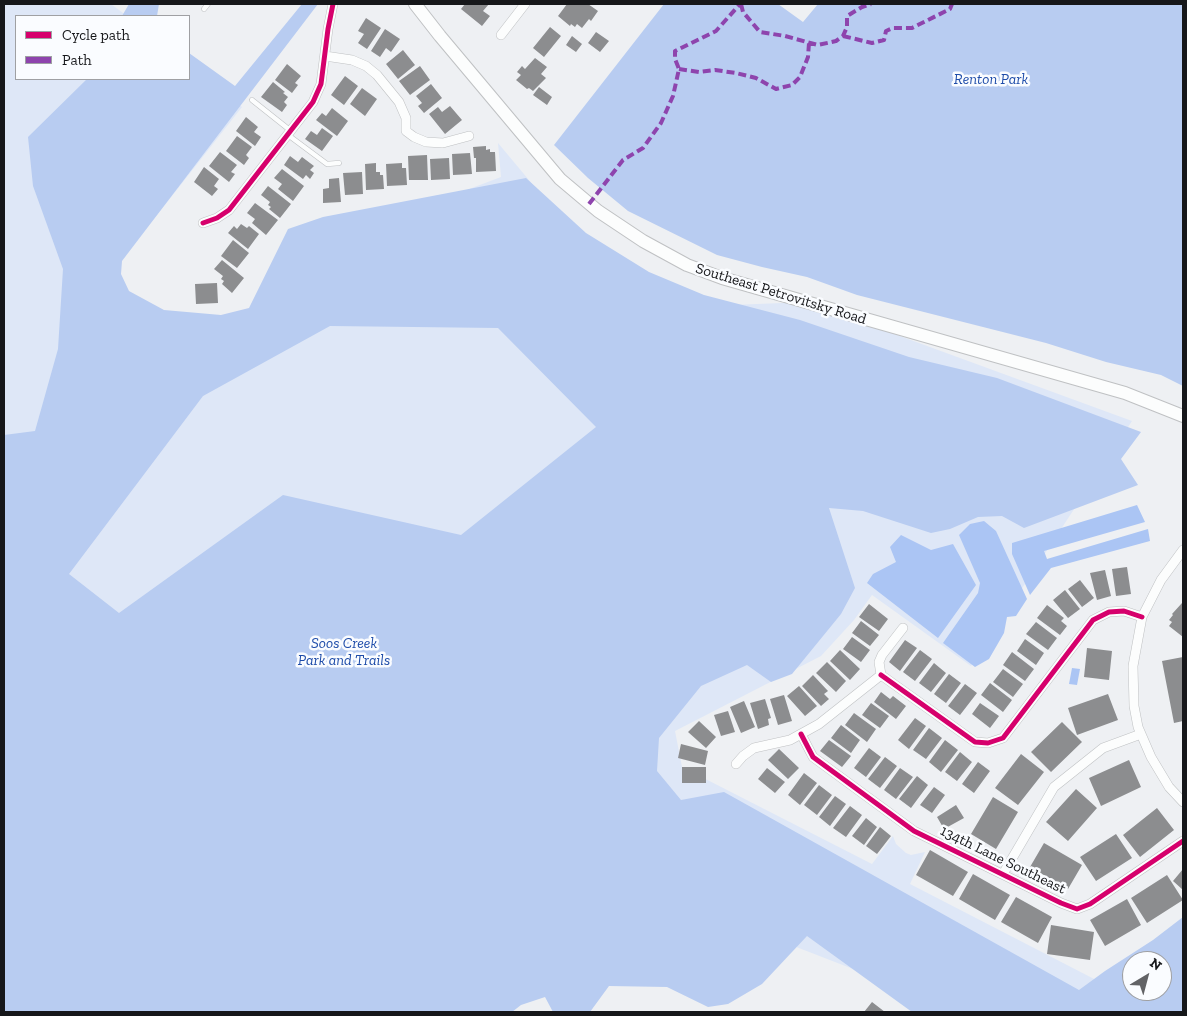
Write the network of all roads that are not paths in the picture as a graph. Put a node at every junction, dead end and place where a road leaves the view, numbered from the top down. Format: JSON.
{"nodes":[{"id":1,"x":208,"y":4,"type":"edge"},
{"id":2,"x":333,"y":4,"type":"edge"},
{"id":3,"x":414,"y":4,"type":"edge"},
{"id":4,"x":525,"y":4,"type":"edge"},
{"id":5,"x":204,"y":9,"type":"dead end"},
{"id":6,"x":501,"y":35,"type":"dead end"},
{"id":7,"x":325,"y":56,"type":"junction"},
{"id":8,"x":252,"y":100,"type":"dead end"},
{"id":9,"x":289,"y":132,"type":"junction"},
{"id":10,"x":469,"y":136,"type":"dead end"},
{"id":11,"x":339,"y":164,"type":"dead end"},
{"id":12,"x":203,"y":223,"type":"dead end"},
{"id":13,"x":1183,"y":416,"type":"edge"},
{"id":14,"x":1183,"y":550,"type":"edge"},
{"id":15,"x":1142,"y":617,"type":"junction"},
{"id":16,"x":903,"y":628,"type":"dead end"},
{"id":17,"x":881,"y":675,"type":"junction"},
{"id":18,"x":801,"y":734,"type":"junction"},
{"id":19,"x":1141,"y":734,"type":"junction"},
{"id":20,"x":736,"y":764,"type":"dead end"},
{"id":21,"x":1183,"y":800,"type":"edge"},
{"id":22,"x":1183,"y":841,"type":"edge"},
{"id":23,"x":1003,"y":874,"type":"junction"}],
"edges":[{"from":1,"to":5,"type":"lane"},
{"from":2,"to":7,"type":"street"},
{"from":3,"to":13,"type":"main road","name":"Southeast Petrovitsky Road"},
{"from":4,"to":6,"type":"street"},
{"from":7,"to":9,"type":"street"},
{"from":7,"to":10,"type":"street"},
{"from":8,"to":9,"type":"lane"},
{"from":9,"to":11,"type":"lane"},
{"from":9,"to":12,"type":"street"},
{"from":14,"to":15,"type":"street"},
{"from":15,"to":17,"type":"street"},
{"from":15,"to":19,"type":"street"},
{"from":16,"to":17,"type":"street"},
{"from":17,"to":18,"type":"street"},
{"from":18,"to":20,"type":"street"},
{"from":18,"to":23,"type":"street","name":"134th Lane Southeast"},
{"from":19,"to":21,"type":"street"},
{"from":19,"to":23,"type":"street","name":"134th Lane Southeast"},
{"from":22,"to":23,"type":"street","name":"134th Lane Southeast"}]}
